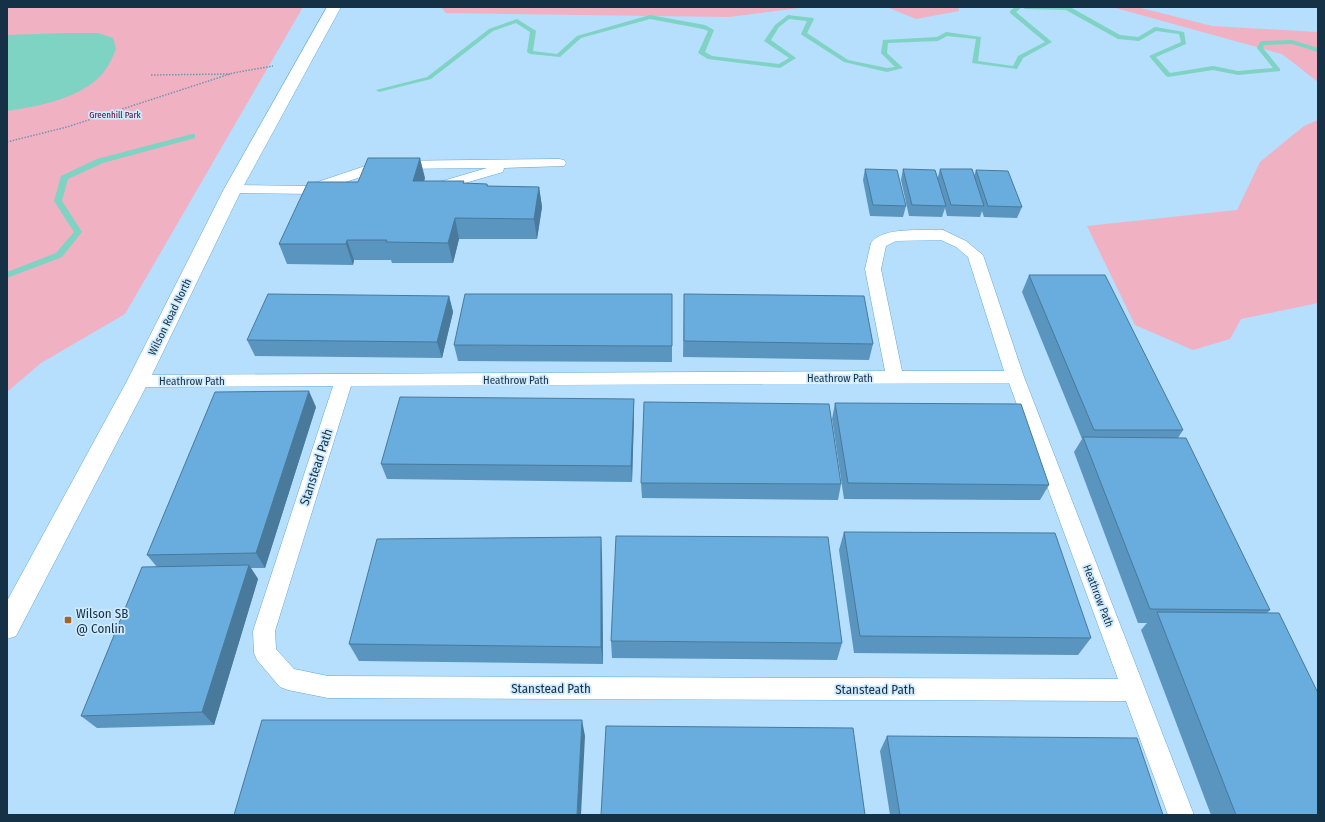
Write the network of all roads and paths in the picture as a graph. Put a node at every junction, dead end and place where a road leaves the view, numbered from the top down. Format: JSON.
{"nodes":[{"id":1,"x":334,"y":7,"type":"edge"},
{"id":2,"x":302,"y":65,"type":"junction"},
{"id":3,"x":233,"y":74,"type":"junction"},
{"id":4,"x":151,"y":75,"type":"dead end"},
{"id":5,"x":7,"y":142,"type":"edge"},
{"id":6,"x":524,"y":163,"type":"junction"},
{"id":7,"x":559,"y":163,"type":"dead end"},
{"id":8,"x":233,"y":189,"type":"junction"},
{"id":9,"x":307,"y":190,"type":"junction"},
{"id":10,"x":354,"y":190,"type":"edge"},
{"id":11,"x":422,"y":190,"type":"edge"},
{"id":12,"x":1015,"y":377,"type":"junction"},
{"id":13,"x":895,"y":378,"type":"junction"},
{"id":14,"x":344,"y":380,"type":"junction"},
{"id":15,"x":138,"y":381,"type":"junction"},
{"id":16,"x":7,"y":627,"type":"edge"},
{"id":17,"x":1133,"y":690,"type":"junction"},
{"id":18,"x":1181,"y":815,"type":"edge"}],
"edges":[{"from":1,"to":2,"type":"street","name":"Wilson Road North"},
{"from":2,"to":3,"type":"path"},
{"from":2,"to":8,"type":"street","name":"Wilson Road North"},
{"from":3,"to":4,"type":"path"},
{"from":3,"to":5,"type":"path"},
{"from":6,"to":7,"type":"lane"},
{"from":6,"to":9,"type":"lane"},
{"from":6,"to":11,"type":"lane"},
{"from":8,"to":9,"type":"lane"},
{"from":8,"to":15,"type":"street","name":"Wilson Road North"},
{"from":9,"to":10,"type":"lane"},
{"from":12,"to":13,"type":"lane","name":"Heathrow Path"},
{"from":12,"to":13,"type":"lane","name":"Heathrow Path"},
{"from":12,"to":17,"type":"lane","name":"Heathrow Path"},
{"from":13,"to":14,"type":"lane","name":"Heathrow Path"},
{"from":14,"to":15,"type":"lane","name":"Heathrow Path"},
{"from":14,"to":17,"type":"lane","name":"Stanstead Path"},
{"from":15,"to":16,"type":"street","name":"Wilson Road North"},
{"from":17,"to":18,"type":"lane","name":"Heathrow Path"}]}
